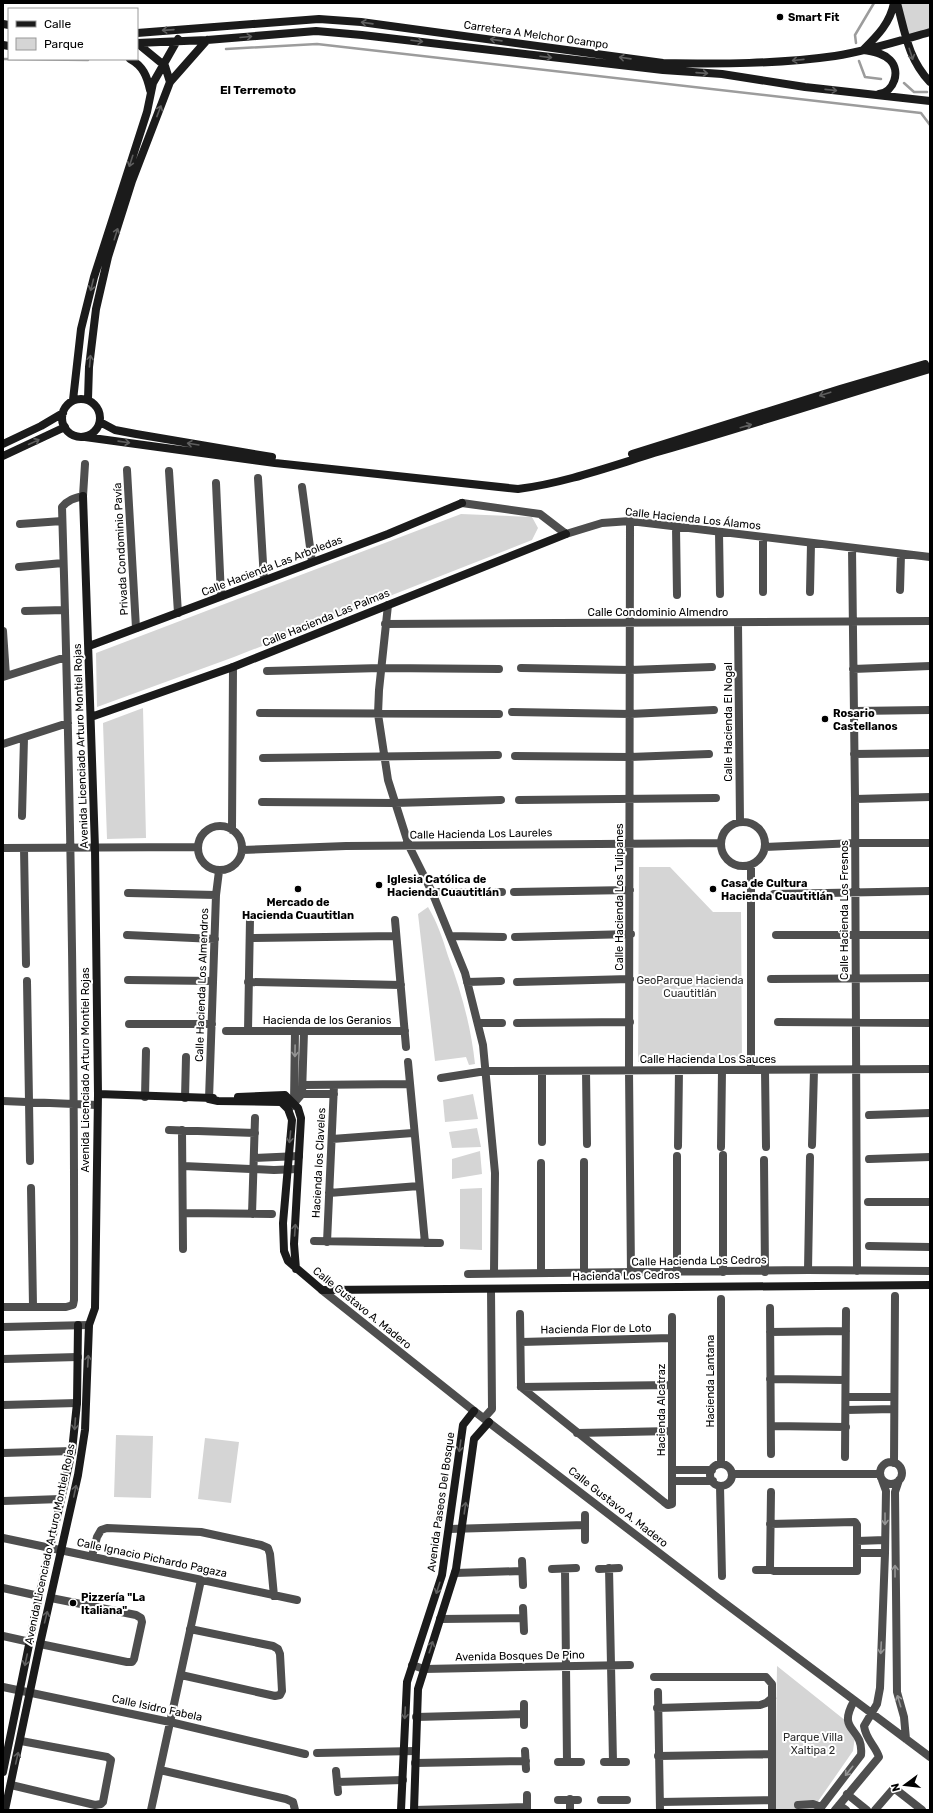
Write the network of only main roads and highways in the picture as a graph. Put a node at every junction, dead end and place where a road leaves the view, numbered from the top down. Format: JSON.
{"nodes":[{"id":1,"x":894,"y":3,"type":"edge"},
{"id":2,"x":897,"y":3,"type":"edge"},
{"id":3,"x":319,"y":19,"type":"junction"},
{"id":4,"x":930,"y":32,"type":"edge"},
{"id":5,"x":138,"y":33,"type":"edge"},
{"id":6,"x":906,"y":38,"type":"junction"},
{"id":7,"x":207,"y":40,"type":"junction"},
{"id":8,"x":176,"y":42,"type":"junction"},
{"id":9,"x":138,"y":43,"type":"edge"},
{"id":10,"x":138,"y":44,"type":"edge"},
{"id":11,"x":864,"y":50,"type":"junction"},
{"id":12,"x":132,"y":60,"type":"edge"},
{"id":13,"x":162,"y":64,"type":"junction"},
{"id":14,"x":170,"y":82,"type":"junction"},
{"id":15,"x":930,"y":82,"type":"edge"},
{"id":16,"x":870,"y":94,"type":"junction"},
{"id":17,"x":150,"y":97,"type":"junction"},
{"id":18,"x":930,"y":101,"type":"edge"},
{"id":19,"x":930,"y":363,"type":"edge"},
{"id":20,"x":930,"y":369,"type":"edge"},
{"id":21,"x":72,"y":400,"type":"junction"},
{"id":22,"x":88,"y":400,"type":"junction"},
{"id":23,"x":63,"y":413,"type":"junction"},
{"id":24,"x":100,"y":422,"type":"junction"},
{"id":25,"x":65,"y":427,"type":"junction"},
{"id":26,"x":85,"y":437,"type":"junction"},
{"id":27,"x":3,"y":444,"type":"edge"},
{"id":28,"x":3,"y":456,"type":"edge"},
{"id":29,"x":83,"y":496,"type":"road end"},
{"id":30,"x":462,"y":503,"type":"road end"},
{"id":31,"x":566,"y":534,"type":"road end"},
{"id":32,"x":89,"y":646,"type":"junction"},
{"id":33,"x":92,"y":717,"type":"junction"},
{"id":34,"x":98,"y":1094,"type":"junction"},
{"id":35,"x":291,"y":1106,"type":"junction"},
{"id":36,"x":296,"y":1269,"type":"junction"},
{"id":37,"x":930,"y":1285,"type":"edge"},
{"id":38,"x":322,"y":1290,"type":"joint"},
{"id":39,"x":78,"y":1325,"type":"road end"},
{"id":40,"x":474,"y":1411,"type":"road end"},
{"id":41,"x":486,"y":1420,"type":"road end"},
{"id":42,"x":7,"y":1734,"type":"edge"},
{"id":43,"x":3,"y":1772,"type":"edge"},
{"id":44,"x":5,"y":1810,"type":"edge"},
{"id":45,"x":401,"y":1810,"type":"edge"},
{"id":46,"x":414,"y":1810,"type":"edge"}],
"edges":[{"from":1,"to":11,"type":"main road"},
{"from":2,"to":6,"type":"main road"},
{"from":3,"to":5,"type":"main road","name":"Carretera A Melchor Ocampo","one_way":true},
{"from":3,"to":8,"type":"main road"},
{"from":11,"to":3,"type":"main road","name":"Carretera A Melchor Ocampo","one_way":true},
{"from":4,"to":6,"type":"main road","name":"Carretera A Melchor Ocampo"},
{"from":6,"to":11,"type":"main road","name":"Carretera A Melchor Ocampo"},
{"from":6,"to":15,"type":"main road","one_way":true},
{"from":7,"to":8,"type":"main road"},
{"from":7,"to":14,"type":"main road"},
{"from":7,"to":16,"type":"main road","name":"Carretera A Melchor Ocampo","one_way":true},
{"from":8,"to":9,"type":"main road"},
{"from":8,"to":13,"type":"main road"},
{"from":10,"to":13,"type":"main road"},
{"from":11,"to":16,"type":"main road"},
{"from":12,"to":17,"type":"main road"},
{"from":13,"to":14,"type":"main road"},
{"from":13,"to":17,"type":"main road"},
{"from":22,"to":14,"type":"main road","one_way":true},
{"from":16,"to":18,"type":"main road","name":"Carretera A Melchor Ocampo"},
{"from":17,"to":21,"type":"main road","one_way":true},
{"from":19,"to":24,"type":"main road","one_way":true},
{"from":26,"to":20,"type":"main road","one_way":true},
{"from":21,"to":22,"type":"main road"},
{"from":21,"to":23,"type":"main road"},
{"from":22,"to":24,"type":"main road"},
{"from":23,"to":25,"type":"main road"},
{"from":23,"to":27,"type":"main road"},
{"from":24,"to":26,"type":"main road"},
{"from":25,"to":26,"type":"main road"},
{"from":28,"to":25,"type":"main road","one_way":true},
{"from":29,"to":32,"type":"main road","name":"Avenida Licenciado Arturo Montiel Rojas"},
{"from":30,"to":32,"type":"main road","name":"Calle Hacienda Las Arboledas"},
{"from":31,"to":33,"type":"main road","name":"Calle Hacienda Las Palmas"},
{"from":32,"to":33,"type":"main road","name":"Avenida Licenciado Arturo Montiel Rojas"},
{"from":33,"to":34,"type":"main road","name":"Avenida Licenciado Arturo Montiel Rojas"},
{"from":34,"to":35,"type":"main road"},
{"from":44,"to":34,"type":"main road","name":"Avenida Licenciado Arturo Montiel Rojas","one_way":true},
{"from":35,"to":36,"type":"main road","name":"Calle Gustavo A. Madero","one_way":true},
{"from":36,"to":35,"type":"main road","one_way":true},
{"from":36,"to":38,"type":"main road","name":"Calle Gustavo A. Madero"},
{"from":37,"to":38,"type":"main road","name":"Hacienda Los Cedros"},
{"from":39,"to":42,"type":"main road","name":"Avenida Licenciado Arturo Montiel Rojas","one_way":true},
{"from":40,"to":45,"type":"main road","name":"Avenida Paseos Del Bosque","one_way":true},
{"from":46,"to":41,"type":"main road","one_way":true},
{"from":42,"to":43,"type":"main road","name":"Avenida Licenciado Arturo Montiel Rojas"}]}
